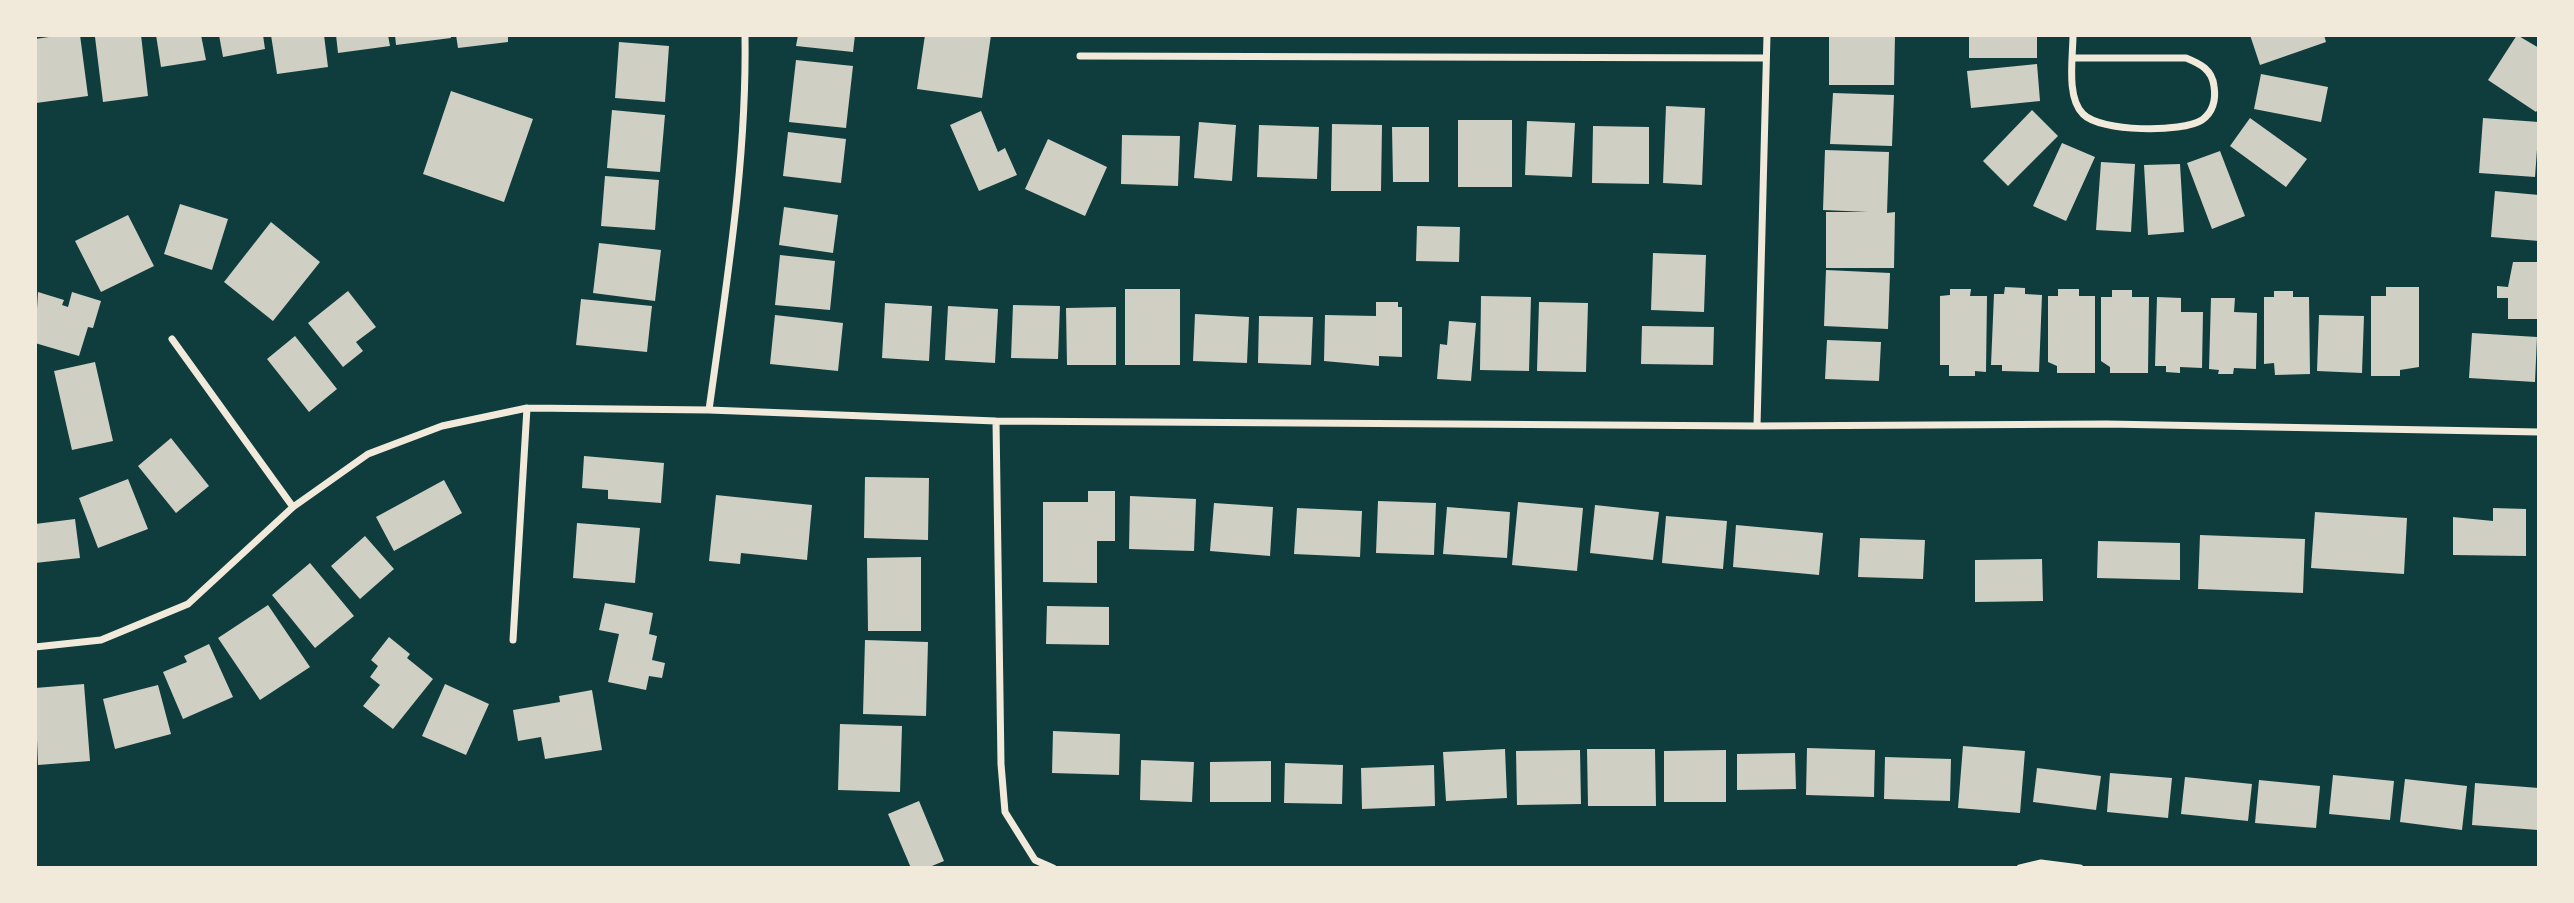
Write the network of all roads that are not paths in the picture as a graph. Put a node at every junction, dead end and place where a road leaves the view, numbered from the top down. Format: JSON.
{"nodes":[{"id":1,"x":745,"y":35,"type":"edge"},
{"id":2,"x":1767,"y":35,"type":"edge"},
{"id":3,"x":2073,"y":35,"type":"edge"},
{"id":4,"x":1080,"y":56,"type":"dead end"},
{"id":5,"x":1766,"y":58,"type":"junction"},
{"id":6,"x":2073,"y":58,"type":"junction"},
{"id":7,"x":172,"y":339,"type":"dead end"},
{"id":8,"x":527,"y":408,"type":"junction"},
{"id":9,"x":709,"y":410,"type":"junction"},
{"id":10,"x":996,"y":421,"type":"junction"},
{"id":11,"x":1757,"y":426,"type":"junction"},
{"id":12,"x":2539,"y":432,"type":"edge"},
{"id":13,"x":293,"y":507,"type":"junction"},
{"id":14,"x":513,"y":640,"type":"dead end"},
{"id":15,"x":35,"y":647,"type":"edge"},
{"id":16,"x":1053,"y":868,"type":"edge"},
{"id":17,"x":2020,"y":868,"type":"edge"},
{"id":18,"x":2080,"y":868,"type":"edge"}],
"edges":[{"from":1,"to":9,"type":"street"},
{"from":2,"to":5,"type":"street"},
{"from":3,"to":6,"type":"street"},
{"from":4,"to":5,"type":"street"},
{"from":5,"to":11,"type":"street"},
{"from":6,"to":6,"type":"street"},
{"from":7,"to":13,"type":"street"},
{"from":8,"to":9,"type":"street"},
{"from":8,"to":13,"type":"street"},
{"from":8,"to":14,"type":"street"},
{"from":9,"to":10,"type":"street"},
{"from":10,"to":11,"type":"street"},
{"from":10,"to":16,"type":"street"},
{"from":11,"to":12,"type":"street"},
{"from":13,"to":15,"type":"street"},
{"from":17,"to":18,"type":"street"}]}
